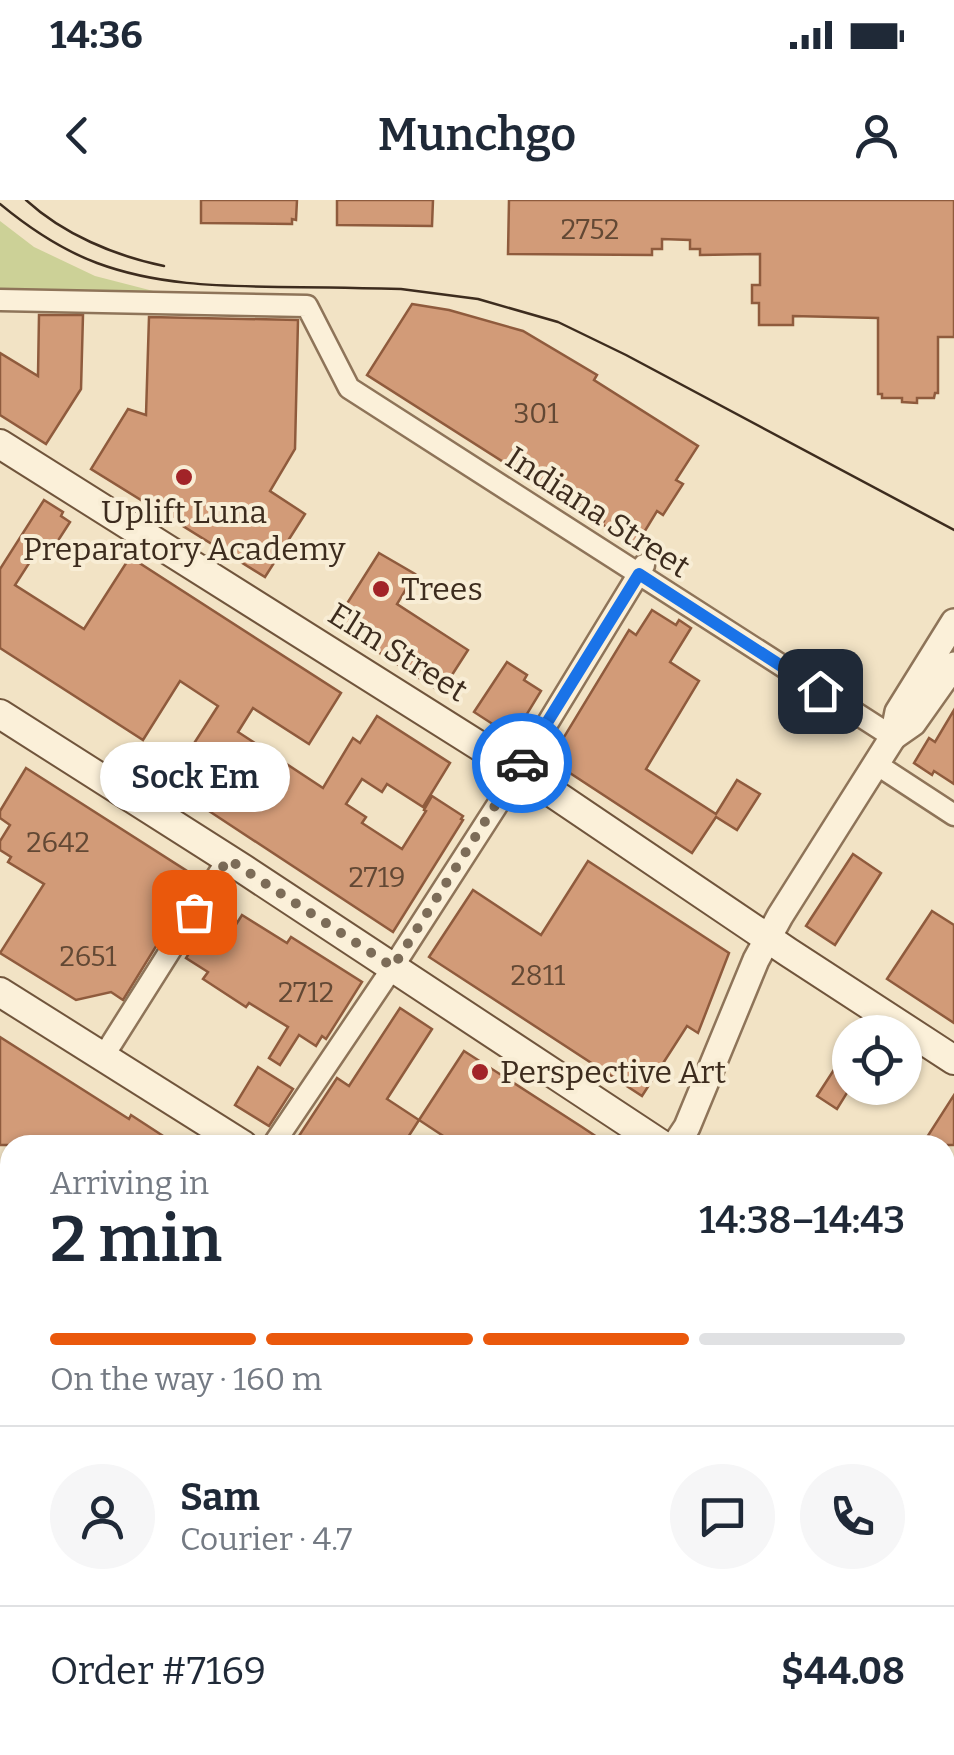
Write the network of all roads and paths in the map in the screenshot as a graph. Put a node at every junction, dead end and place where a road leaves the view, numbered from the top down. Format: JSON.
{"nodes":[{"id":1,"x":0,"y":300,"type":"edge"},
{"id":2,"x":0,"y":444,"type":"edge"},
{"id":3,"x":642,"y":568,"type":"junction"},
{"id":4,"x":953,"y":626,"type":"edge"},
{"id":5,"x":954,"y":665,"type":"edge"},
{"id":6,"x":0,"y":714,"type":"edge"},
{"id":7,"x":893,"y":737,"type":"junction"},
{"id":8,"x":876,"y":764,"type":"junction"},
{"id":9,"x":518,"y":770,"type":"junction"},
{"id":10,"x":954,"y":816,"type":"edge"},
{"id":11,"x":228,"y":859,"type":"junction"},
{"id":12,"x":768,"y":938,"type":"junction"},
{"id":13,"x":393,"y":967,"type":"junction"},
{"id":14,"x":0,"y":992,"type":"edge"},
{"id":15,"x":102,"y":1057,"type":"junction"},
{"id":16,"x":954,"y":1060,"type":"edge"},
{"id":17,"x":226,"y":1135,"type":"edge"},
{"id":18,"x":280,"y":1135,"type":"edge"},
{"id":19,"x":647,"y":1135,"type":"edge"},
{"id":20,"x":682,"y":1135,"type":"edge"}],
"edges":[{"from":1,"to":3,"type":"street","name":"Indiana Street"},
{"from":2,"to":9,"type":"main road","name":"Elm Street"},
{"from":3,"to":7,"type":"street","name":"Indiana Street"},
{"from":3,"to":9,"type":"street"},
{"from":4,"to":7,"type":"street"},
{"from":5,"to":7,"type":"street"},
{"from":6,"to":11,"type":"main road"},
{"from":7,"to":8,"type":"street"},
{"from":8,"to":10,"type":"street"},
{"from":8,"to":12,"type":"street"},
{"from":9,"to":12,"type":"main road","name":"Elm Street"},
{"from":9,"to":13,"type":"street"},
{"from":11,"to":13,"type":"main road"},
{"from":11,"to":15,"type":"street"},
{"from":12,"to":16,"type":"main road","name":"Elm Street"},
{"from":12,"to":20,"type":"street"},
{"from":13,"to":18,"type":"street"},
{"from":13,"to":19,"type":"main road"},
{"from":14,"to":15,"type":"main road"},
{"from":15,"to":17,"type":"main road"}]}
